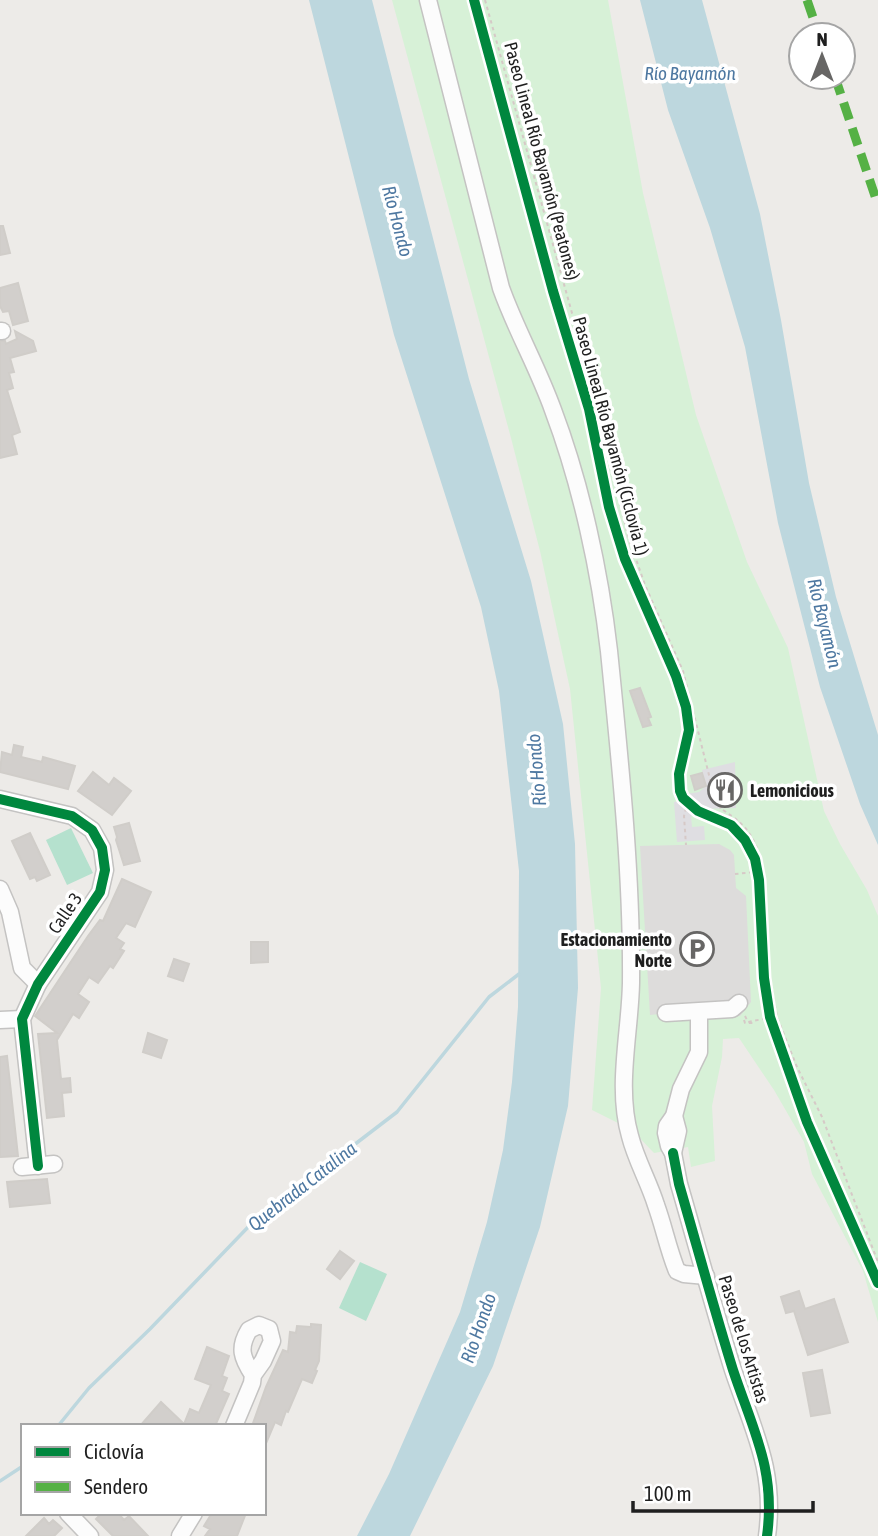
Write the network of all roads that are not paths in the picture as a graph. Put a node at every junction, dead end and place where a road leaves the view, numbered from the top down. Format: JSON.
{"nodes":[{"id":1,"x":428,"y":0,"type":"edge"},
{"id":2,"x":0,"y":799,"type":"edge"},
{"id":3,"x":0,"y":889,"type":"edge"},
{"id":4,"x":38,"y":984,"type":"junction"},
{"id":5,"x":742,"y":1009,"type":"road end"},
{"id":6,"x":699,"y":1012,"type":"junction"},
{"id":7,"x":666,"y":1013,"type":"dead end"},
{"id":8,"x":22,"y":1019,"type":"junction"},
{"id":9,"x":0,"y":1020,"type":"edge"},
{"id":10,"x":38,"y":1165,"type":"dead end"},
{"id":11,"x":706,"y":1276,"type":"junction"},
{"id":12,"x":253,"y":1375,"type":"dead end"},
{"id":13,"x":234,"y":1424,"type":"edge"},
{"id":14,"x":70,"y":1515,"type":"edge"},
{"id":15,"x":193,"y":1515,"type":"edge"},
{"id":16,"x":90,"y":1536,"type":"edge"},
{"id":17,"x":180,"y":1536,"type":"edge"},
{"id":18,"x":767,"y":1536,"type":"edge"}],
"edges":[{"from":1,"to":11,"type":"street"},
{"from":2,"to":4,"type":"street","name":"Calle 3"},
{"from":3,"to":4,"type":"street"},
{"from":4,"to":8,"type":"street","name":"Calle 3"},
{"from":5,"to":6,"type":"street"},
{"from":6,"to":7,"type":"street"},
{"from":6,"to":11,"type":"street","name":"Paseo de los Artistas"},
{"from":8,"to":9,"type":"street"},
{"from":8,"to":10,"type":"street"},
{"from":11,"to":18,"type":"street","name":"Paseo de los Artistas"},
{"from":12,"to":13,"type":"street"},
{"from":14,"to":16,"type":"street"},
{"from":15,"to":17,"type":"street"}]}
